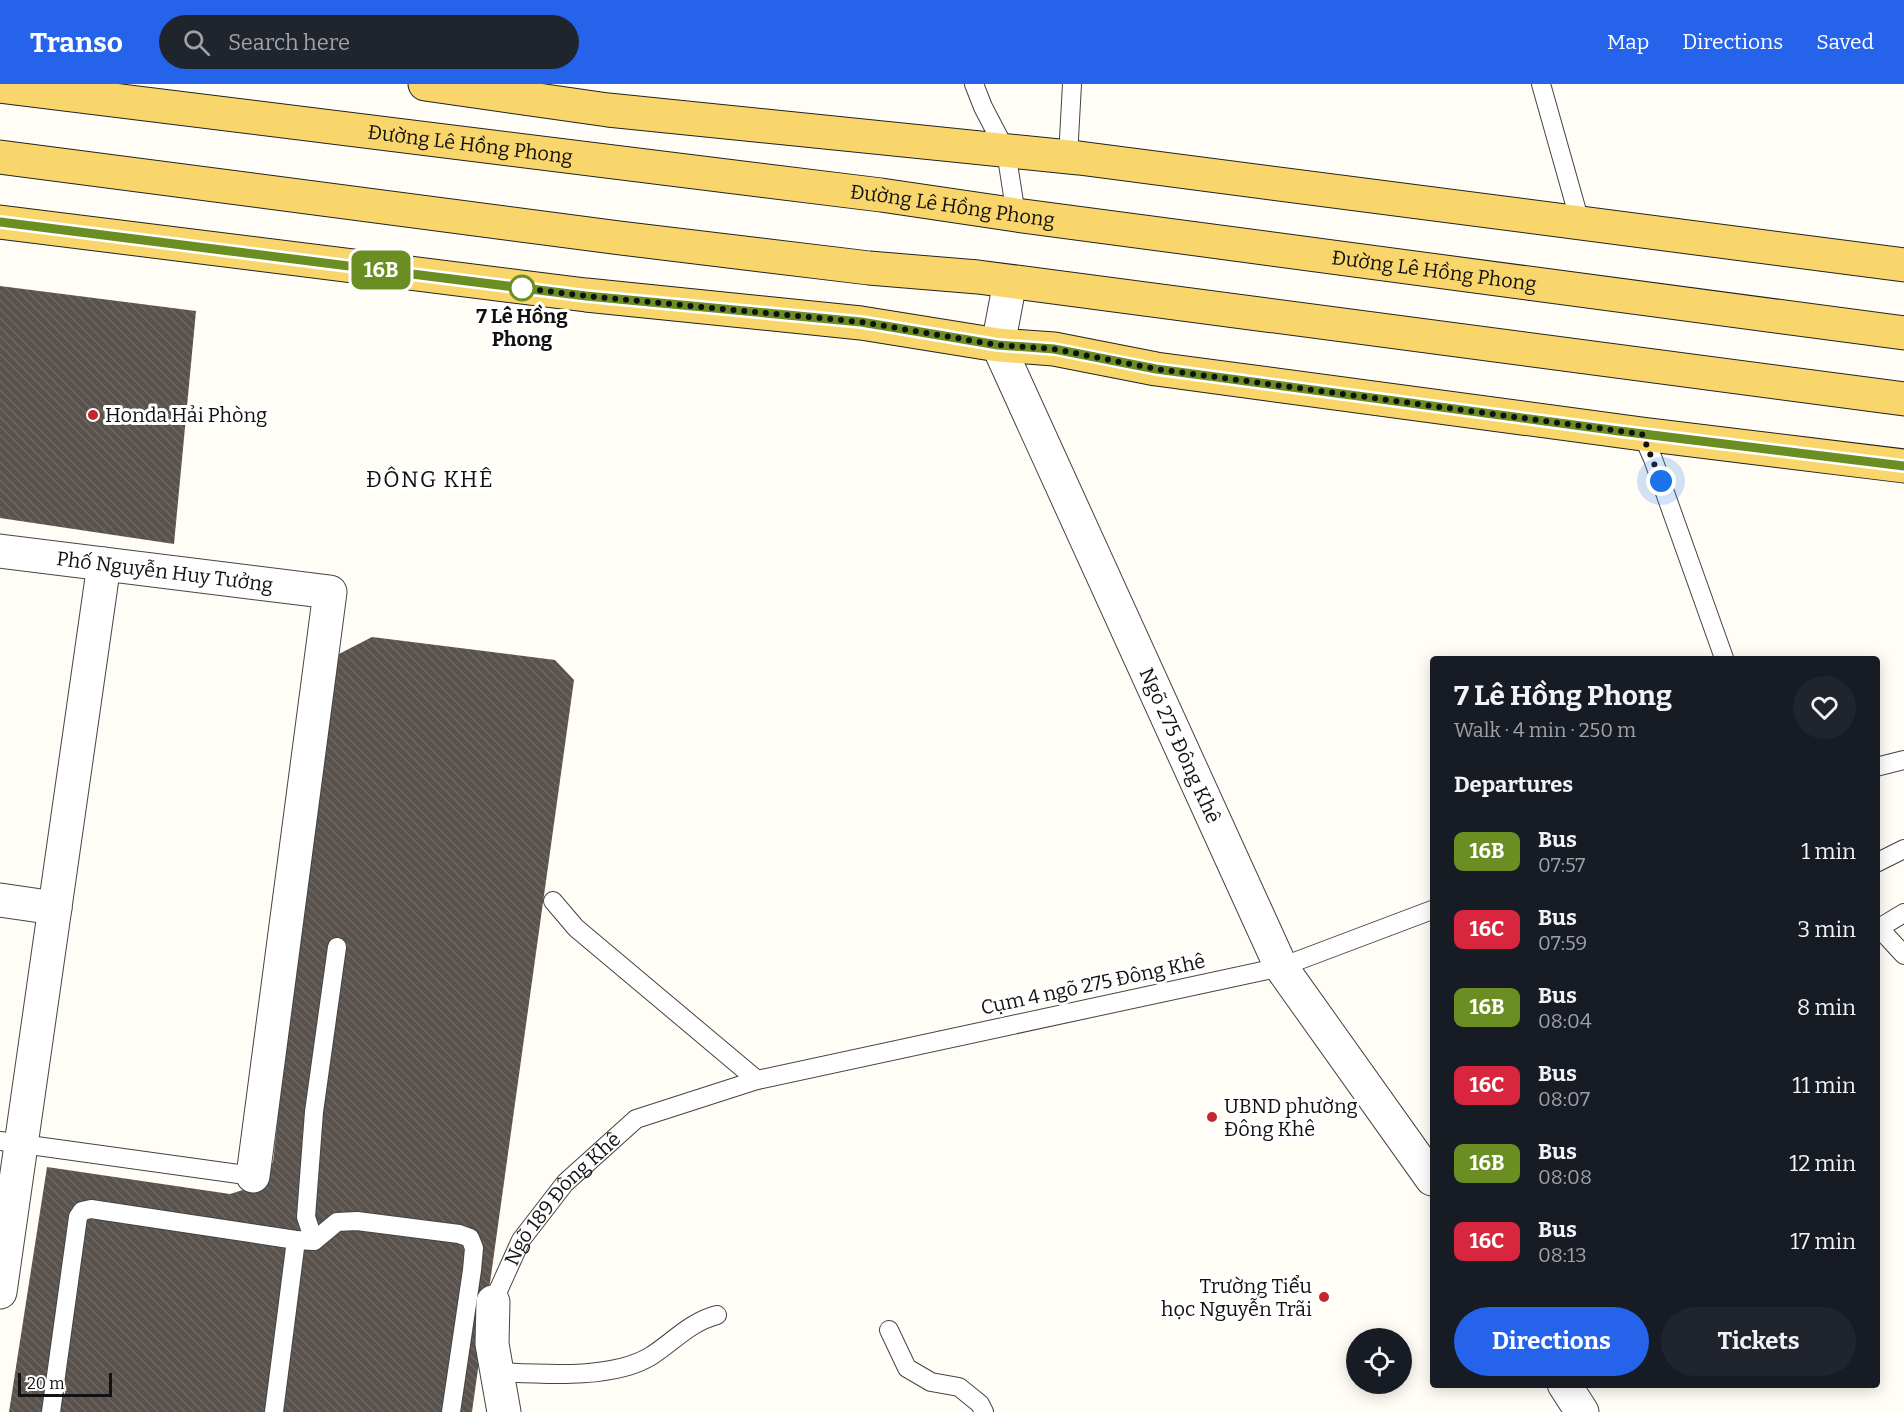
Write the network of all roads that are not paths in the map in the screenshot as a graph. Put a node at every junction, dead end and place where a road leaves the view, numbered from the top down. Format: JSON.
{"nodes":[{"id":1,"x":425,"y":84,"type":"edge"},
{"id":2,"x":974,"y":84,"type":"edge"},
{"id":3,"x":1072,"y":84,"type":"edge"},
{"id":4,"x":1541,"y":84,"type":"edge"},
{"id":5,"x":0,"y":86,"type":"edge"},
{"id":6,"x":1006,"y":151,"type":"junction"},
{"id":7,"x":0,"y":157,"type":"edge"},
{"id":8,"x":1068,"y":157,"type":"junction"},
{"id":9,"x":1016,"y":215,"type":"junction"},
{"id":10,"x":0,"y":222,"type":"edge"},
{"id":11,"x":1580,"y":222,"type":"junction"},
{"id":12,"x":1904,"y":265,"type":"edge"},
{"id":13,"x":1010,"y":282,"type":"junction"},
{"id":14,"x":1904,"y":333,"type":"edge"},
{"id":15,"x":998,"y":345,"type":"junction"},
{"id":16,"x":1904,"y":399,"type":"edge"},
{"id":17,"x":1642,"y":434,"type":"junction"},
{"id":18,"x":1904,"y":466,"type":"edge"},
{"id":19,"x":0,"y":551,"type":"edge"},
{"id":20,"x":104,"y":564,"type":"junction"},
{"id":21,"x":1723,"y":656,"type":"edge"},
{"id":22,"x":1904,"y":760,"type":"edge"},
{"id":23,"x":1880,"y":766,"type":"edge"},
{"id":24,"x":1904,"y":849,"type":"edge"},
{"id":25,"x":1880,"y":861,"type":"edge"},
{"id":26,"x":0,"y":900,"type":"edge"},
{"id":27,"x":553,"y":901,"type":"dead end"},
{"id":28,"x":55,"y":908,"type":"junction"},
{"id":29,"x":1430,"y":911,"type":"edge"},
{"id":30,"x":1904,"y":914,"type":"edge"},
{"id":31,"x":1880,"y":926,"type":"edge"},
{"id":32,"x":1880,"y":929,"type":"edge"},
{"id":33,"x":337,"y":947,"type":"dead end"},
{"id":34,"x":1904,"y":955,"type":"edge"},
{"id":35,"x":1281,"y":967,"type":"junction"},
{"id":36,"x":757,"y":1080,"type":"junction"},
{"id":37,"x":11,"y":1143,"type":"edge"},
{"id":38,"x":1430,"y":1171,"type":"edge"},
{"id":39,"x":253,"y":1176,"type":"joint"},
{"id":40,"x":305,"y":1240,"type":"junction"},
{"id":41,"x":0,"y":1292,"type":"edge"},
{"id":42,"x":493,"y":1302,"type":"joint"},
{"id":43,"x":717,"y":1315,"type":"dead end"},
{"id":44,"x":889,"y":1330,"type":"dead end"},
{"id":45,"x":497,"y":1372,"type":"junction"},
{"id":46,"x":1567,"y":1388,"type":"edge"},
{"id":47,"x":51,"y":1412,"type":"edge"},
{"id":48,"x":274,"y":1412,"type":"edge"},
{"id":49,"x":451,"y":1412,"type":"edge"},
{"id":50,"x":504,"y":1412,"type":"edge"},
{"id":51,"x":984,"y":1412,"type":"edge"},
{"id":52,"x":1582,"y":1412,"type":"edge"}],
"edges":[{"from":1,"to":6,"type":"main road"},
{"from":2,"to":6,"type":"lane"},
{"from":3,"to":8,"type":"lane"},
{"from":4,"to":11,"type":"lane"},
{"from":5,"to":9,"type":"main road","name":"Đường Lê Hồng Phong"},
{"from":6,"to":8,"type":"main road"},
{"from":6,"to":9,"type":"lane"},
{"from":7,"to":13,"type":"main road"},
{"from":8,"to":11,"type":"main road"},
{"from":9,"to":14,"type":"main road","name":"Đường Lê Hồng Phong"},
{"from":10,"to":15,"type":"main road"},
{"from":11,"to":12,"type":"main road"},
{"from":13,"to":15,"type":"street"},
{"from":13,"to":16,"type":"main road"},
{"from":15,"to":17,"type":"main road"},
{"from":15,"to":35,"type":"street","name":"Ngõ 275 Đông Khê"},
{"from":17,"to":18,"type":"main road"},
{"from":17,"to":21,"type":"lane"},
{"from":19,"to":20,"type":"street","name":"Phố Nguyễn Huy Tưởng"},
{"from":20,"to":28,"type":"street"},
{"from":20,"to":39,"type":"street","name":"Phố Nguyễn Huy Tưởng"},
{"from":22,"to":23,"type":"lane"},
{"from":24,"to":25,"type":"lane"},
{"from":26,"to":28,"type":"street"},
{"from":27,"to":36,"type":"lane"},
{"from":28,"to":37,"type":"street"},
{"from":29,"to":35,"type":"lane","name":"Cụm 4 ngõ 275 Đông Khê"},
{"from":30,"to":31,"type":"lane"},
{"from":32,"to":34,"type":"lane"},
{"from":33,"to":40,"type":"lane"},
{"from":35,"to":36,"type":"lane","name":"Cụm 4 ngõ 275 Đông Khê"},
{"from":35,"to":38,"type":"street","name":"Ngõ 275 Đông Khê"},
{"from":36,"to":42,"type":"lane","name":"Ngõ 189 Đông Khê"},
{"from":37,"to":39,"type":"lane"},
{"from":37,"to":41,"type":"street"},
{"from":40,"to":47,"type":"lane"},
{"from":40,"to":48,"type":"lane"},
{"from":40,"to":49,"type":"lane"},
{"from":42,"to":45,"type":"street","name":"Ngõ 189 Đông Khê"},
{"from":43,"to":45,"type":"lane"},
{"from":44,"to":51,"type":"lane"},
{"from":45,"to":50,"type":"street","name":"Ngõ 189 Đông Khê"},
{"from":46,"to":52,"type":"street"}]}
